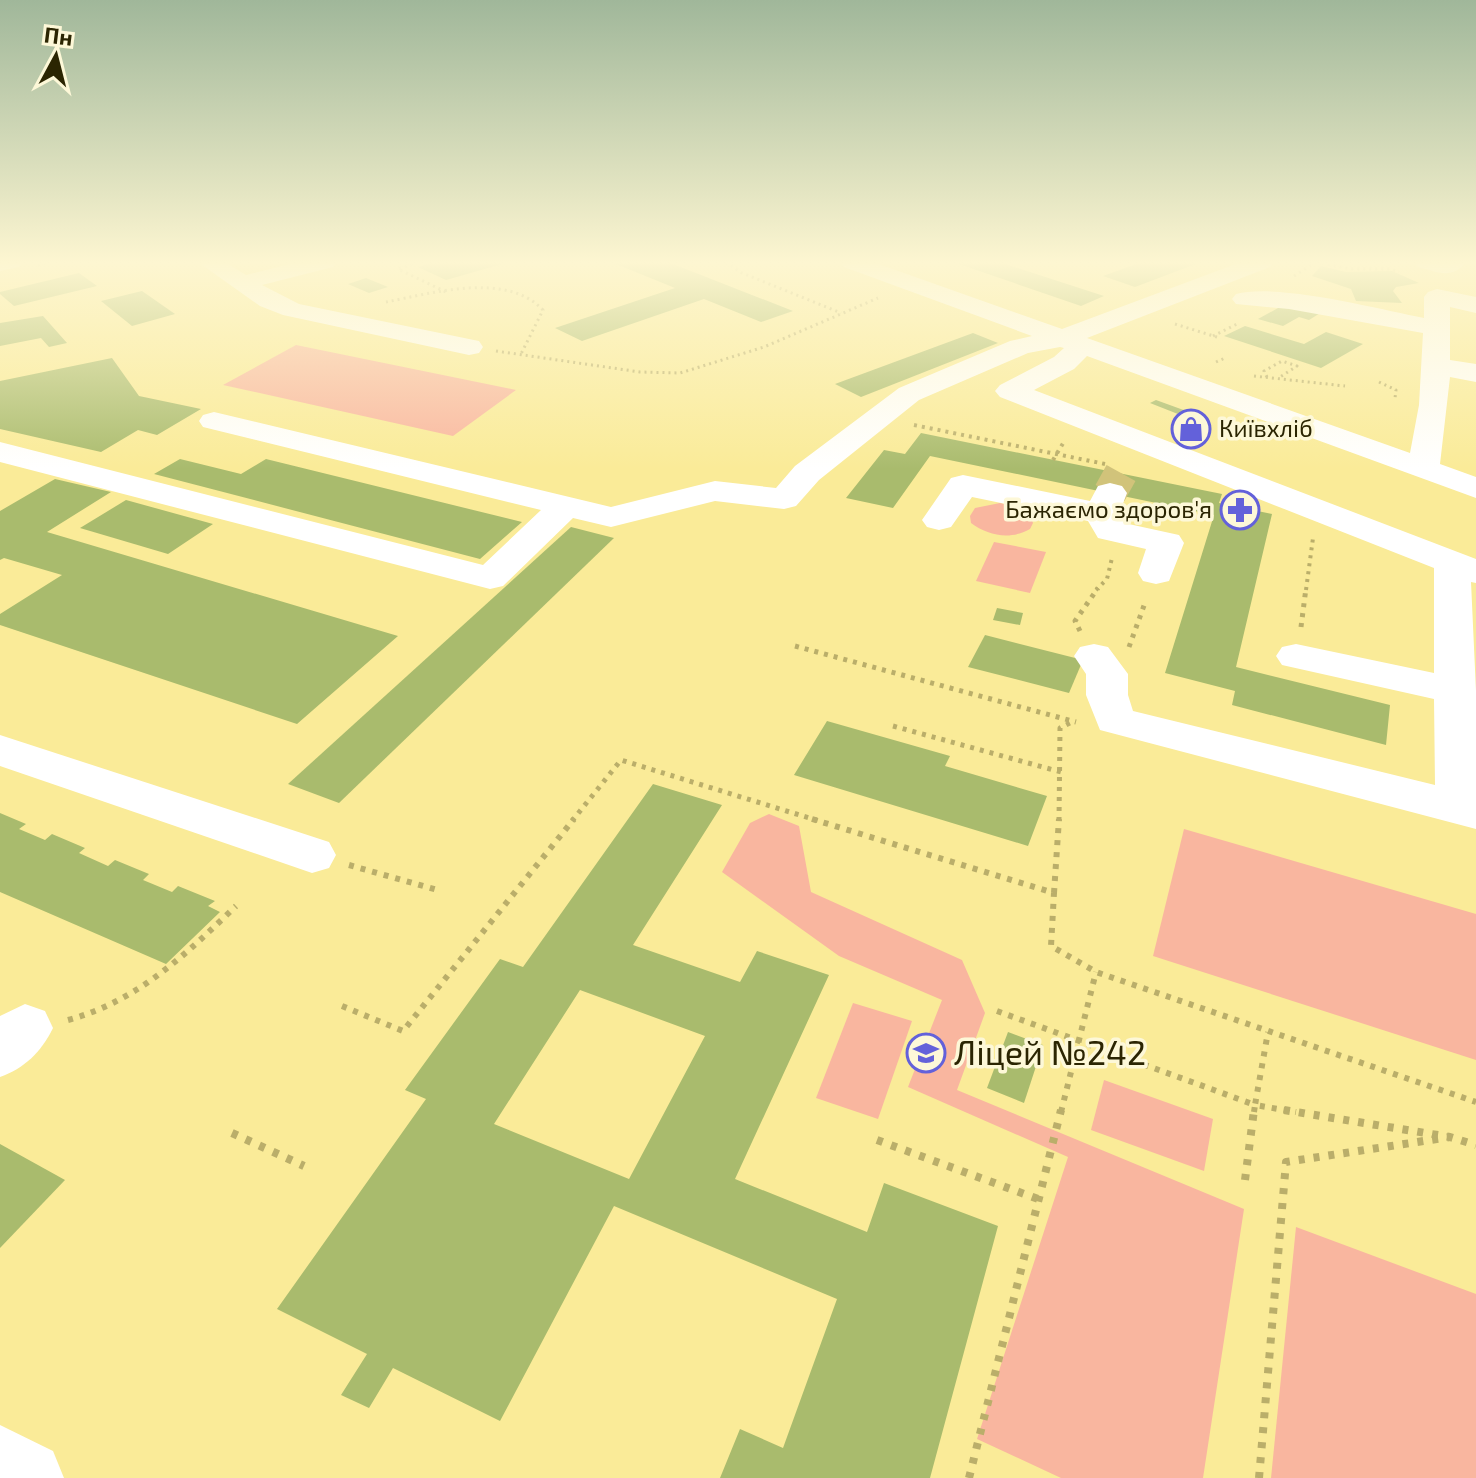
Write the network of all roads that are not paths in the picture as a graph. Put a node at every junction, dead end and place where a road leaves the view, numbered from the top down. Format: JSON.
{"nodes":[{"id":1,"x":389,"y":331,"type":"edge"},
{"id":2,"x":1045,"y":331,"type":"edge"},
{"id":3,"x":1096,"y":331,"type":"edge"},
{"id":4,"x":1437,"y":331,"type":"edge"},
{"id":5,"x":1073,"y":341,"type":"junction"},
{"id":6,"x":469,"y":347,"type":"road end"},
{"id":7,"x":1438,"y":367,"type":"junction"},
{"id":8,"x":1476,"y":373,"type":"edge"},
{"id":9,"x":214,"y":421,"type":"dead end"},
{"id":10,"x":1144,"y":442,"type":"junction"},
{"id":11,"x":0,"y":452,"type":"edge"},
{"id":12,"x":1423,"y":468,"type":"junction"},
{"id":13,"x":1476,"y":488,"type":"edge"},
{"id":14,"x":1113,"y":496,"type":"junction"},
{"id":15,"x":566,"y":506,"type":"junction"},
{"id":16,"x":939,"y":520,"type":"dead end"},
{"id":17,"x":1173,"y":521,"type":"dead end"},
{"id":18,"x":1464,"y":568,"type":"edge"},
{"id":19,"x":1156,"y":573,"type":"road end"},
{"id":20,"x":1296,"y":656,"type":"road end"},
{"id":21,"x":1100,"y":665,"type":"road end"},
{"id":22,"x":1455,"y":690,"type":"junction"},
{"id":23,"x":0,"y":750,"type":"edge"},
{"id":24,"x":1468,"y":809,"type":"edge"},
{"id":25,"x":312,"y":855,"type":"road end"},
{"id":26,"x":0,"y":1462,"type":"edge"},
{"id":27,"x":26,"y":1478,"type":"edge"}],
"edges":[{"from":1,"to":6,"type":"street"},
{"from":2,"to":5,"type":"street"},
{"from":3,"to":5,"type":"street"},
{"from":4,"to":7,"type":"street"},
{"from":5,"to":10,"type":"street"},
{"from":5,"to":12,"type":"street"},
{"from":5,"to":15,"type":"street"},
{"from":7,"to":8,"type":"street"},
{"from":7,"to":12,"type":"street"},
{"from":9,"to":15,"type":"street"},
{"from":10,"to":14,"type":"street"},
{"from":10,"to":18,"type":"street"},
{"from":11,"to":15,"type":"street"},
{"from":12,"to":13,"type":"street"},
{"from":14,"to":16,"type":"street"},
{"from":14,"to":17,"type":"street"},
{"from":14,"to":19,"type":"street"},
{"from":18,"to":22,"type":"street"},
{"from":20,"to":22,"type":"street"},
{"from":21,"to":24,"type":"street"},
{"from":22,"to":24,"type":"street"},
{"from":23,"to":25,"type":"street"},
{"from":26,"to":27,"type":"street"}]}
